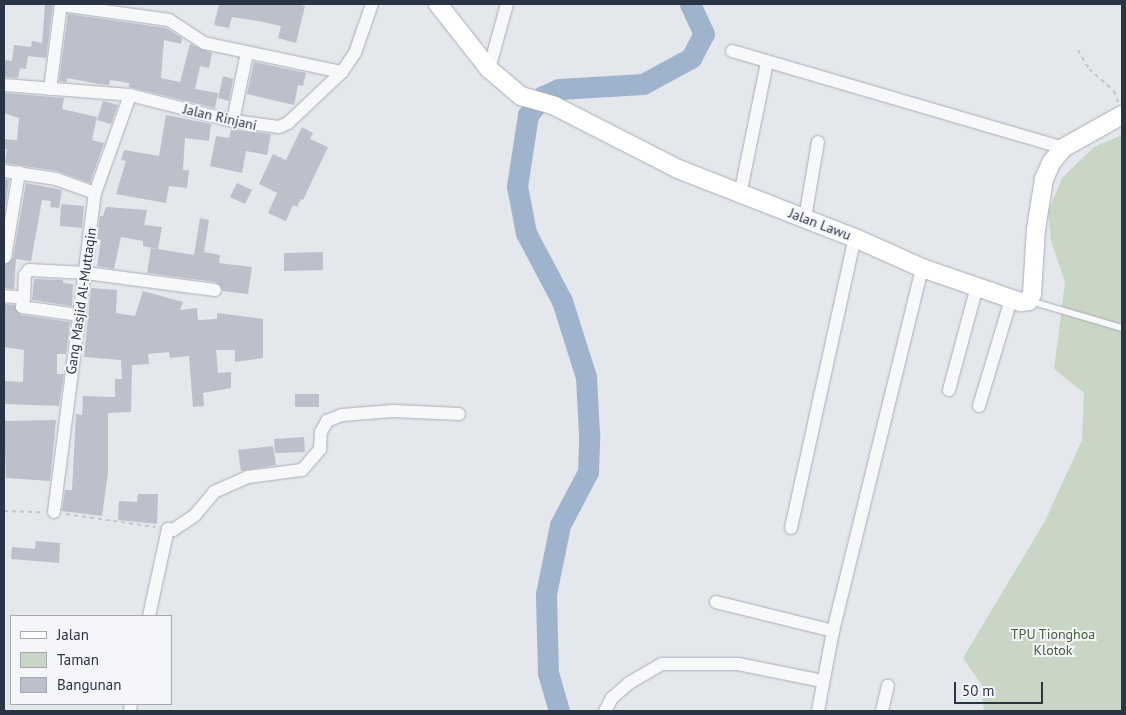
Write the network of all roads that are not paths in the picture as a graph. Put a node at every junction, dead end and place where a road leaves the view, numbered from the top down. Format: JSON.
{"nodes":[{"id":1,"x":61,"y":4,"type":"edge"},
{"id":2,"x":372,"y":4,"type":"edge"},
{"id":3,"x":438,"y":4,"type":"edge"},
{"id":4,"x":507,"y":4,"type":"edge"},
{"id":5,"x":127,"y":9,"type":"edge"},
{"id":6,"x":732,"y":51,"type":"dead end"},
{"id":7,"x":247,"y":52,"type":"junction"},
{"id":8,"x":767,"y":62,"type":"junction"},
{"id":9,"x":489,"y":69,"type":"junction"},
{"id":10,"x":342,"y":72,"type":"junction"},
{"id":11,"x":4,"y":85,"type":"edge"},
{"id":12,"x":50,"y":89,"type":"junction"},
{"id":13,"x":130,"y":95,"type":"junction"},
{"id":14,"x":1122,"y":114,"type":"edge"},
{"id":15,"x":233,"y":121,"type":"junction"},
{"id":16,"x":818,"y":142,"type":"dead end"},
{"id":17,"x":1063,"y":148,"type":"junction"},
{"id":18,"x":4,"y":171,"type":"edge"},
{"id":19,"x":19,"y":172,"type":"junction"},
{"id":20,"x":95,"y":193,"type":"junction"},
{"id":21,"x":740,"y":195,"type":"junction"},
{"id":22,"x":805,"y":218,"type":"junction"},
{"id":23,"x":855,"y":238,"type":"junction"},
{"id":24,"x":5,"y":257,"type":"dead end"},
{"id":25,"x":922,"y":268,"type":"junction"},
{"id":26,"x":86,"y":273,"type":"junction"},
{"id":27,"x":977,"y":286,"type":"junction"},
{"id":28,"x":215,"y":290,"type":"dead end"},
{"id":29,"x":4,"y":296,"type":"edge"},
{"id":30,"x":24,"y":298,"type":"junction"},
{"id":31,"x":1011,"y":299,"type":"junction"},
{"id":32,"x":1029,"y":301,"type":"junction"},
{"id":33,"x":79,"y":315,"type":"junction"},
{"id":34,"x":1122,"y":328,"type":"edge"},
{"id":35,"x":949,"y":390,"type":"dead end"},
{"id":36,"x":979,"y":406,"type":"dead end"},
{"id":37,"x":459,"y":414,"type":"dead end"},
{"id":38,"x":54,"y":512,"type":"road end"},
{"id":39,"x":791,"y":528,"type":"dead end"},
{"id":40,"x":716,"y":602,"type":"dead end"},
{"id":41,"x":149,"y":615,"type":"edge"},
{"id":42,"x":833,"y":631,"type":"junction"},
{"id":43,"x":822,"y":681,"type":"junction"},
{"id":44,"x":888,"y":686,"type":"dead end"},
{"id":45,"x":605,"y":711,"type":"edge"},
{"id":46,"x":818,"y":711,"type":"edge"},
{"id":47,"x":882,"y":711,"type":"edge"}],
"edges":[{"from":1,"to":5,"type":"street"},
{"from":1,"to":12,"type":"street"},
{"from":2,"to":10,"type":"street","name":"Jalan Rinjani"},
{"from":3,"to":9,"type":"street","name":"Jalan Lawu"},
{"from":4,"to":9,"type":"street"},
{"from":5,"to":7,"type":"street"},
{"from":6,"to":8,"type":"street"},
{"from":7,"to":10,"type":"street"},
{"from":7,"to":15,"type":"street"},
{"from":8,"to":17,"type":"street"},
{"from":8,"to":21,"type":"street"},
{"from":9,"to":21,"type":"street","name":"Jalan Lawu"},
{"from":10,"to":15,"type":"street","name":"Jalan Rinjani"},
{"from":11,"to":12,"type":"street","name":"Jalan Rinjani"},
{"from":12,"to":13,"type":"street","name":"Jalan Rinjani"},
{"from":13,"to":15,"type":"street","name":"Jalan Rinjani"},
{"from":13,"to":20,"type":"street","name":"Gang Masjid Al-Muttaqin"},
{"from":14,"to":17,"type":"street"},
{"from":16,"to":22,"type":"street"},
{"from":17,"to":32,"type":"street"},
{"from":18,"to":19,"type":"street"},
{"from":19,"to":20,"type":"street"},
{"from":19,"to":24,"type":"street"},
{"from":20,"to":26,"type":"street","name":"Gang Masjid Al-Muttaqin"},
{"from":21,"to":22,"type":"street","name":"Jalan Lawu"},
{"from":22,"to":23,"type":"street","name":"Jalan Lawu"},
{"from":23,"to":25,"type":"street","name":"Jalan Lawu"},
{"from":23,"to":39,"type":"street"},
{"from":25,"to":27,"type":"street","name":"Jalan Lawu"},
{"from":25,"to":42,"type":"street"},
{"from":26,"to":28,"type":"street"},
{"from":26,"to":30,"type":"street"},
{"from":26,"to":33,"type":"street","name":"Gang Masjid Al-Muttaqin"},
{"from":27,"to":31,"type":"street","name":"Jalan Lawu"},
{"from":27,"to":35,"type":"street"},
{"from":29,"to":30,"type":"street"},
{"from":30,"to":33,"type":"street"},
{"from":31,"to":32,"type":"street","name":"Jalan Lawu"},
{"from":31,"to":36,"type":"street"},
{"from":32,"to":34,"type":"lane"},
{"from":33,"to":38,"type":"street","name":"Gang Masjid Al-Muttaqin"},
{"from":37,"to":41,"type":"street"},
{"from":40,"to":42,"type":"street"},
{"from":42,"to":43,"type":"street"},
{"from":43,"to":45,"type":"street"},
{"from":43,"to":46,"type":"street"},
{"from":44,"to":47,"type":"street"}]}
